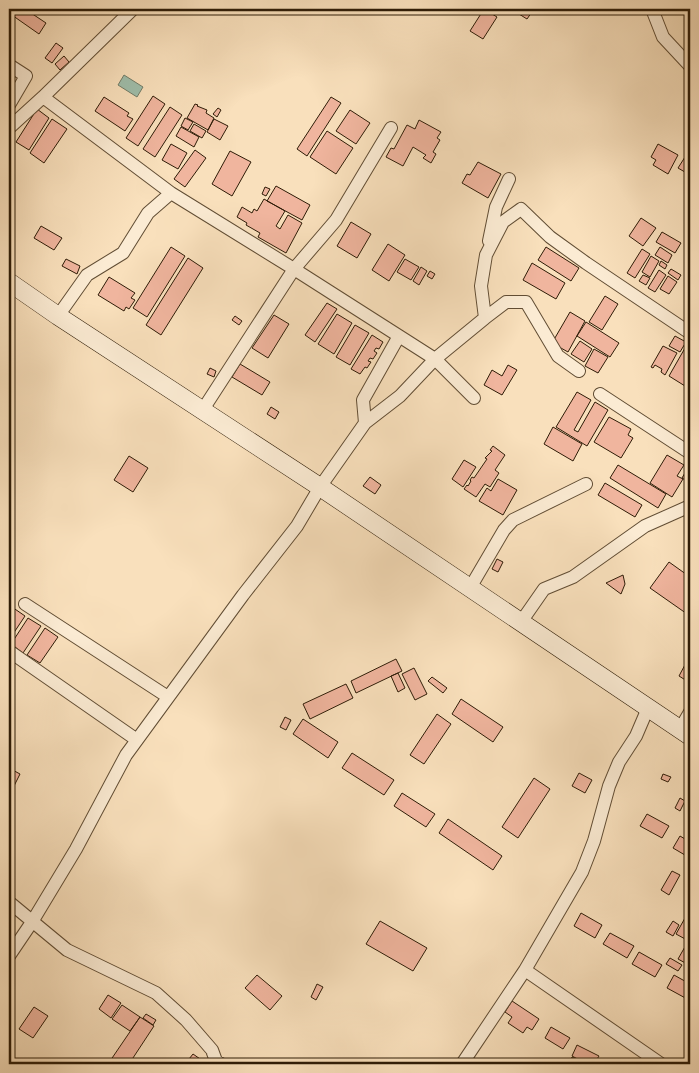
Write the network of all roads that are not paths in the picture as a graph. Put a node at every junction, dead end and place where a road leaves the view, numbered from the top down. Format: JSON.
{"nodes":[{"id":1,"x":133,"y":9,"type":"edge"},
{"id":2,"x":652,"y":9,"type":"edge"},
{"id":3,"x":9,"y":65,"type":"edge"},
{"id":4,"x":690,"y":66,"type":"edge"},
{"id":5,"x":43,"y":97,"type":"junction"},
{"id":6,"x":9,"y":106,"type":"edge"},
{"id":7,"x":9,"y":128,"type":"edge"},
{"id":8,"x":391,"y":128,"type":"dead end"},
{"id":9,"x":509,"y":179,"type":"dead end"},
{"id":10,"x":171,"y":193,"type":"junction"},
{"id":11,"x":486,"y":256,"type":"junction"},
{"id":12,"x":294,"y":269,"type":"junction"},
{"id":13,"x":9,"y":282,"type":"edge"},
{"id":14,"x":58,"y":316,"type":"junction"},
{"id":15,"x":484,"y":318,"type":"junction"},
{"id":16,"x":690,"y":334,"type":"edge"},
{"id":17,"x":400,"y":336,"type":"junction"},
{"id":18,"x":435,"y":359,"type":"junction"},
{"id":19,"x":579,"y":371,"type":"dead end"},
{"id":20,"x":600,"y":394,"type":"dead end"},
{"id":21,"x":474,"y":398,"type":"dead end"},
{"id":22,"x":202,"y":411,"type":"junction"},
{"id":23,"x":365,"y":423,"type":"junction"},
{"id":24,"x":690,"y":453,"type":"edge"},
{"id":25,"x":586,"y":484,"type":"dead end"},
{"id":26,"x":320,"y":487,"type":"junction"},
{"id":27,"x":690,"y":506,"type":"edge"},
{"id":28,"x":470,"y":588,"type":"junction"},
{"id":29,"x":25,"y":604,"type":"dead end"},
{"id":30,"x":521,"y":622,"type":"junction"},
{"id":31,"x":9,"y":651,"type":"edge"},
{"id":32,"x":168,"y":697,"type":"junction"},
{"id":33,"x":648,"y":708,"type":"junction"},
{"id":34,"x":690,"y":712,"type":"edge"},
{"id":35,"x":685,"y":732,"type":"edge"},
{"id":36,"x":137,"y":740,"type":"junction"},
{"id":37,"x":9,"y":902,"type":"edge"},
{"id":38,"x":32,"y":922,"type":"junction"},
{"id":39,"x":9,"y":956,"type":"edge"},
{"id":40,"x":525,"y":970,"type":"junction"},
{"id":41,"x":221,"y":1064,"type":"edge"},
{"id":42,"x":462,"y":1064,"type":"edge"},
{"id":43,"x":661,"y":1064,"type":"edge"}],
"edges":[{"from":1,"to":5,"type":"street"},
{"from":2,"to":4,"type":"street"},
{"from":3,"to":6,"type":"street"},
{"from":5,"to":7,"type":"street"},
{"from":5,"to":10,"type":"street"},
{"from":8,"to":12,"type":"street"},
{"from":9,"to":11,"type":"street"},
{"from":10,"to":12,"type":"street"},
{"from":10,"to":14,"type":"street"},
{"from":11,"to":15,"type":"street"},
{"from":11,"to":16,"type":"street"},
{"from":12,"to":17,"type":"street"},
{"from":12,"to":22,"type":"street"},
{"from":13,"to":14,"type":"street"},
{"from":14,"to":22,"type":"street"},
{"from":15,"to":18,"type":"street"},
{"from":15,"to":19,"type":"street"},
{"from":17,"to":18,"type":"street"},
{"from":17,"to":23,"type":"street"},
{"from":18,"to":21,"type":"street"},
{"from":18,"to":23,"type":"street"},
{"from":20,"to":24,"type":"street"},
{"from":22,"to":26,"type":"street"},
{"from":23,"to":26,"type":"street"},
{"from":25,"to":28,"type":"street"},
{"from":26,"to":28,"type":"street"},
{"from":26,"to":32,"type":"street"},
{"from":27,"to":30,"type":"street"},
{"from":28,"to":30,"type":"street"},
{"from":29,"to":32,"type":"street"},
{"from":30,"to":33,"type":"street"},
{"from":31,"to":36,"type":"street"},
{"from":32,"to":36,"type":"street"},
{"from":33,"to":35,"type":"street"},
{"from":33,"to":40,"type":"street"},
{"from":34,"to":35,"type":"street"},
{"from":36,"to":38,"type":"street"},
{"from":37,"to":38,"type":"street"},
{"from":38,"to":39,"type":"street"},
{"from":38,"to":41,"type":"street"},
{"from":40,"to":42,"type":"street"},
{"from":40,"to":43,"type":"street"}]}
